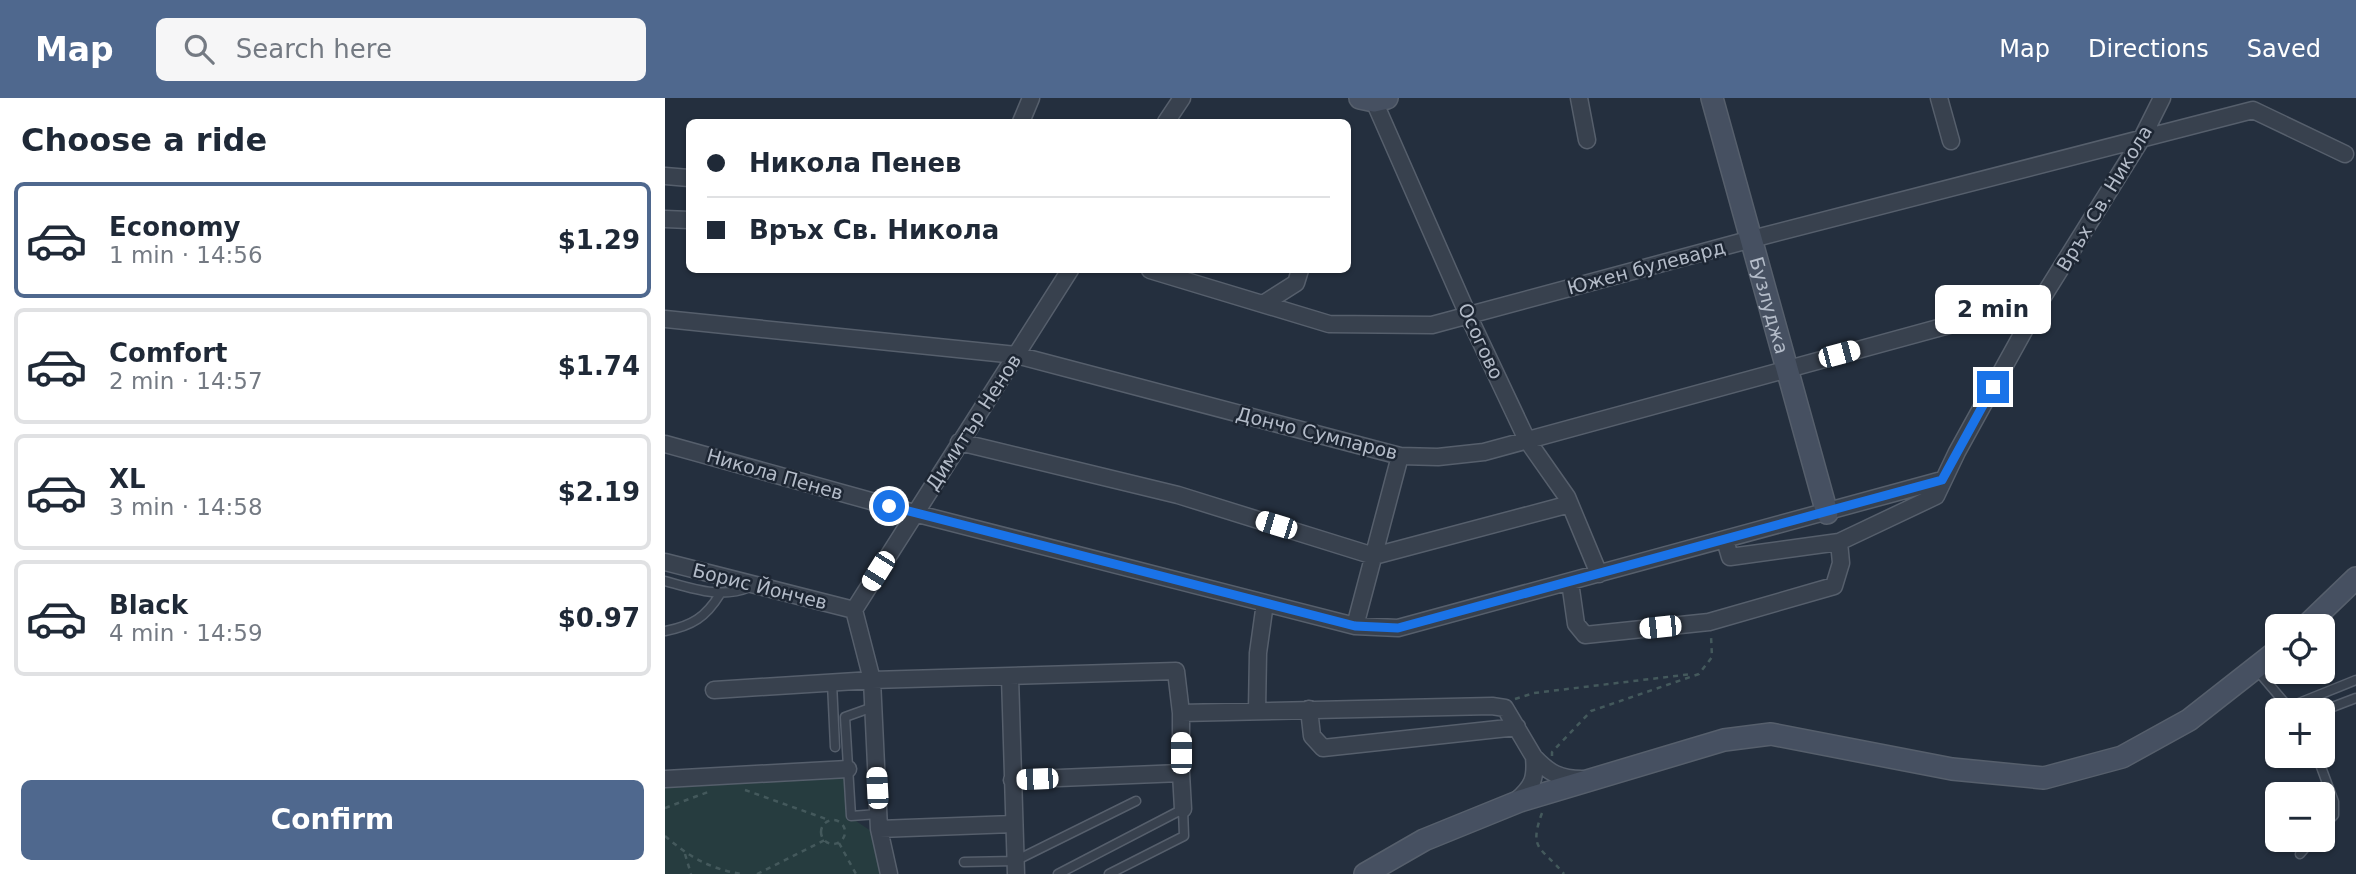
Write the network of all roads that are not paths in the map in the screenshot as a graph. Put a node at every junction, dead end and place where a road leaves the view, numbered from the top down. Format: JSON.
{"nodes":[{"id":1,"x":1031,"y":98,"type":"edge"},
{"id":2,"x":1182,"y":98,"type":"edge"},
{"id":3,"x":1579,"y":98,"type":"edge"},
{"id":4,"x":1712,"y":98,"type":"edge"},
{"id":5,"x":1939,"y":98,"type":"edge"},
{"id":6,"x":1374,"y":99,"type":"edge"},
{"id":7,"x":2165,"y":99,"type":"edge"},
{"id":8,"x":1022,"y":119,"type":"edge"},
{"id":9,"x":1168,"y":119,"type":"edge"},
{"id":10,"x":2141,"y":138,"type":"junction"},
{"id":11,"x":1587,"y":140,"type":"dead end"},
{"id":12,"x":1951,"y":141,"type":"dead end"},
{"id":13,"x":2345,"y":154,"type":"dead end"},
{"id":14,"x":665,"y":176,"type":"edge"},
{"id":15,"x":686,"y":178,"type":"edge"},
{"id":16,"x":665,"y":219,"type":"edge"},
{"id":17,"x":686,"y":220,"type":"edge"},
{"id":18,"x":1752,"y":239,"type":"junction"},
{"id":19,"x":1068,"y":273,"type":"edge"},
{"id":20,"x":1160,"y":273,"type":"edge"},
{"id":21,"x":1299,"y":273,"type":"edge"},
{"id":22,"x":2041,"y":300,"type":"junction"},
{"id":23,"x":1263,"y":304,"type":"junction"},
{"id":24,"x":1468,"y":316,"type":"junction"},
{"id":25,"x":665,"y":319,"type":"edge"},
{"id":26,"x":1016,"y":355,"type":"junction"},
{"id":27,"x":1789,"y":367,"type":"junction"},
{"id":28,"x":1527,"y":440,"type":"junction"},
{"id":29,"x":959,"y":442,"type":"junction"},
{"id":30,"x":665,"y":443,"type":"edge"},
{"id":31,"x":1400,"y":456,"type":"junction"},
{"id":32,"x":1942,"y":480,"type":"junction"},
{"id":33,"x":1570,"y":504,"type":"junction"},
{"id":34,"x":914,"y":513,"type":"junction"},
{"id":35,"x":1827,"y":513,"type":"junction"},
{"id":36,"x":1725,"y":540,"type":"junction"},
{"id":37,"x":1839,"y":542,"type":"junction"},
{"id":38,"x":1374,"y":556,"type":"junction"},
{"id":39,"x":665,"y":562,"type":"edge"},
{"id":40,"x":1599,"y":574,"type":"junction"},
{"id":41,"x":2356,"y":578,"type":"edge"},
{"id":42,"x":665,"y":581,"type":"edge"},
{"id":43,"x":1570,"y":582,"type":"junction"},
{"id":44,"x":755,"y":585,"type":"junction"},
{"id":45,"x":720,"y":594,"type":"junction"},
{"id":46,"x":1265,"y":603,"type":"junction"},
{"id":47,"x":854,"y":610,"type":"junction"},
{"id":48,"x":2318,"y":614,"type":"edge"},
{"id":49,"x":1355,"y":626,"type":"junction"},
{"id":50,"x":665,"y":631,"type":"edge"},
{"id":51,"x":2265,"y":661,"type":"edge"},
{"id":52,"x":2256,"y":669,"type":"junction"},
{"id":53,"x":1010,"y":677,"type":"junction"},
{"id":54,"x":872,"y":680,"type":"junction"},
{"id":55,"x":2356,"y":680,"type":"edge"},
{"id":56,"x":832,"y":683,"type":"junction"},
{"id":57,"x":714,"y":690,"type":"dead end"},
{"id":58,"x":2281,"y":698,"type":"edge"},
{"id":59,"x":2315,"y":698,"type":"edge"},
{"id":60,"x":2356,"y":698,"type":"edge"},
{"id":61,"x":2335,"y":706,"type":"edge"},
{"id":62,"x":873,"y":707,"type":"junction"},
{"id":63,"x":1310,"y":709,"type":"junction"},
{"id":64,"x":1257,"y":710,"type":"junction"},
{"id":65,"x":1181,"y":713,"type":"junction"},
{"id":66,"x":1517,"y":727,"type":"junction"},
{"id":67,"x":835,"y":747,"type":"dead end"},
{"id":68,"x":1534,"y":757,"type":"junction"},
{"id":69,"x":848,"y":769,"type":"junction"},
{"id":70,"x":1181,"y":773,"type":"junction"},
{"id":71,"x":665,"y":779,"type":"edge"},
{"id":72,"x":1012,"y":780,"type":"junction"},
{"id":73,"x":1551,"y":782,"type":"junction"},
{"id":74,"x":1136,"y":801,"type":"dead end"},
{"id":75,"x":1513,"y":804,"type":"junction"},
{"id":76,"x":1183,"y":809,"type":"junction"},
{"id":77,"x":879,"y":821,"type":"junction"},
{"id":78,"x":1013,"y":824,"type":"junction"},
{"id":79,"x":964,"y":862,"type":"dead end"},
{"id":80,"x":1015,"y":867,"type":"edge"},
{"id":81,"x":889,"y":874,"type":"edge"},
{"id":82,"x":1058,"y":874,"type":"edge"},
{"id":83,"x":1109,"y":874,"type":"edge"},
{"id":84,"x":1365,"y":874,"type":"edge"}],
"edges":[{"from":1,"to":8,"type":"street"},
{"from":2,"to":9,"type":"street"},
{"from":3,"to":11,"type":"street"},
{"from":4,"to":18,"type":"street","name":"Бузлуджа"},
{"from":5,"to":12,"type":"street"},
{"from":6,"to":24,"type":"street","name":"Осогово"},
{"from":7,"to":10,"type":"street","name":"Връх Св. Никола"},
{"from":10,"to":13,"type":"street","name":"Южен булевард"},
{"from":10,"to":18,"type":"street","name":"Южен булевард"},
{"from":10,"to":22,"type":"street","name":"Връх Св. Никола"},
{"from":14,"to":15,"type":"street"},
{"from":16,"to":17,"type":"street"},
{"from":18,"to":24,"type":"street","name":"Южен булевард"},
{"from":18,"to":27,"type":"street","name":"Бузлуджа"},
{"from":19,"to":26,"type":"street","name":"Димитър Ненов"},
{"from":20,"to":23,"type":"street","name":"Южен булевард"},
{"from":21,"to":23,"type":"street"},
{"from":22,"to":27,"type":"street","name":"Дончо Сумпаров"},
{"from":22,"to":32,"type":"street","name":"Връх Св. Никола"},
{"from":23,"to":24,"type":"street","name":"Южен булевард"},
{"from":24,"to":28,"type":"street","name":"Осогово"},
{"from":25,"to":26,"type":"street","name":"Дончо Сумпаров"},
{"from":26,"to":29,"type":"street","name":"Димитър Ненов"},
{"from":26,"to":31,"type":"street","name":"Дончо Сумпаров"},
{"from":27,"to":28,"type":"street","name":"Дончо Сумпаров"},
{"from":27,"to":35,"type":"street","name":"Бузлуджа"},
{"from":28,"to":31,"type":"street","name":"Дончо Сумпаров"},
{"from":28,"to":33,"type":"street","name":"Осогово"},
{"from":29,"to":34,"type":"street","name":"Димитър Ненов"},
{"from":29,"to":38,"type":"street"},
{"from":30,"to":34,"type":"street","name":"Никола Пенев"},
{"from":31,"to":38,"type":"street"},
{"from":32,"to":35,"type":"street","name":"Никола Пенев"},
{"from":32,"to":37,"type":"street","name":"Връх Св. Никола"},
{"from":33,"to":38,"type":"street"},
{"from":33,"to":40,"type":"street","name":"Осогово"},
{"from":34,"to":46,"type":"street","name":"Никола Пенев"},
{"from":34,"to":47,"type":"street","name":"Димитър Ненов"},
{"from":35,"to":36,"type":"street","name":"Никола Пенев"},
{"from":36,"to":37,"type":"street","name":"Връх Св. Никола"},
{"from":36,"to":40,"type":"street","name":"Никола Пенев"},
{"from":37,"to":43,"type":"street"},
{"from":38,"to":49,"type":"street"},
{"from":39,"to":44,"type":"street","name":"Борис Йончев"},
{"from":40,"to":43,"type":"street","name":"Никола Пенев"},
{"from":41,"to":48,"type":"street"},
{"from":42,"to":45,"type":"lane"},
{"from":43,"to":49,"type":"street","name":"Никола Пенев"},
{"from":44,"to":45,"type":"lane"},
{"from":44,"to":47,"type":"street","name":"Борис Йончев"},
{"from":45,"to":50,"type":"lane"},
{"from":46,"to":49,"type":"street","name":"Никола Пенев"},
{"from":46,"to":64,"type":"street"},
{"from":47,"to":54,"type":"street"},
{"from":51,"to":52,"type":"street"},
{"from":52,"to":58,"type":"lane"},
{"from":52,"to":73,"type":"street"},
{"from":53,"to":54,"type":"street"},
{"from":53,"to":65,"type":"street"},
{"from":53,"to":72,"type":"street"},
{"from":54,"to":56,"type":"street"},
{"from":54,"to":62,"type":"street"},
{"from":55,"to":59,"type":"lane"},
{"from":56,"to":57,"type":"street"},
{"from":56,"to":67,"type":"lane"},
{"from":60,"to":61,"type":"lane"},
{"from":62,"to":69,"type":"lane"},
{"from":62,"to":77,"type":"street"},
{"from":63,"to":64,"type":"street"},
{"from":63,"to":66,"type":"street"},
{"from":63,"to":66,"type":"street"},
{"from":64,"to":65,"type":"street"},
{"from":65,"to":70,"type":"street"},
{"from":66,"to":68,"type":"street"},
{"from":68,"to":73,"type":"street"},
{"from":68,"to":75,"type":"street"},
{"from":69,"to":71,"type":"street"},
{"from":69,"to":77,"type":"lane"},
{"from":70,"to":72,"type":"street"},
{"from":70,"to":76,"type":"street"},
{"from":72,"to":78,"type":"street"},
{"from":73,"to":75,"type":"street"},
{"from":74,"to":80,"type":"lane"},
{"from":75,"to":84,"type":"street"},
{"from":76,"to":82,"type":"lane"},
{"from":76,"to":83,"type":"lane"},
{"from":77,"to":78,"type":"street"},
{"from":77,"to":81,"type":"street"},
{"from":78,"to":80,"type":"street"},
{"from":79,"to":80,"type":"lane"}]}
